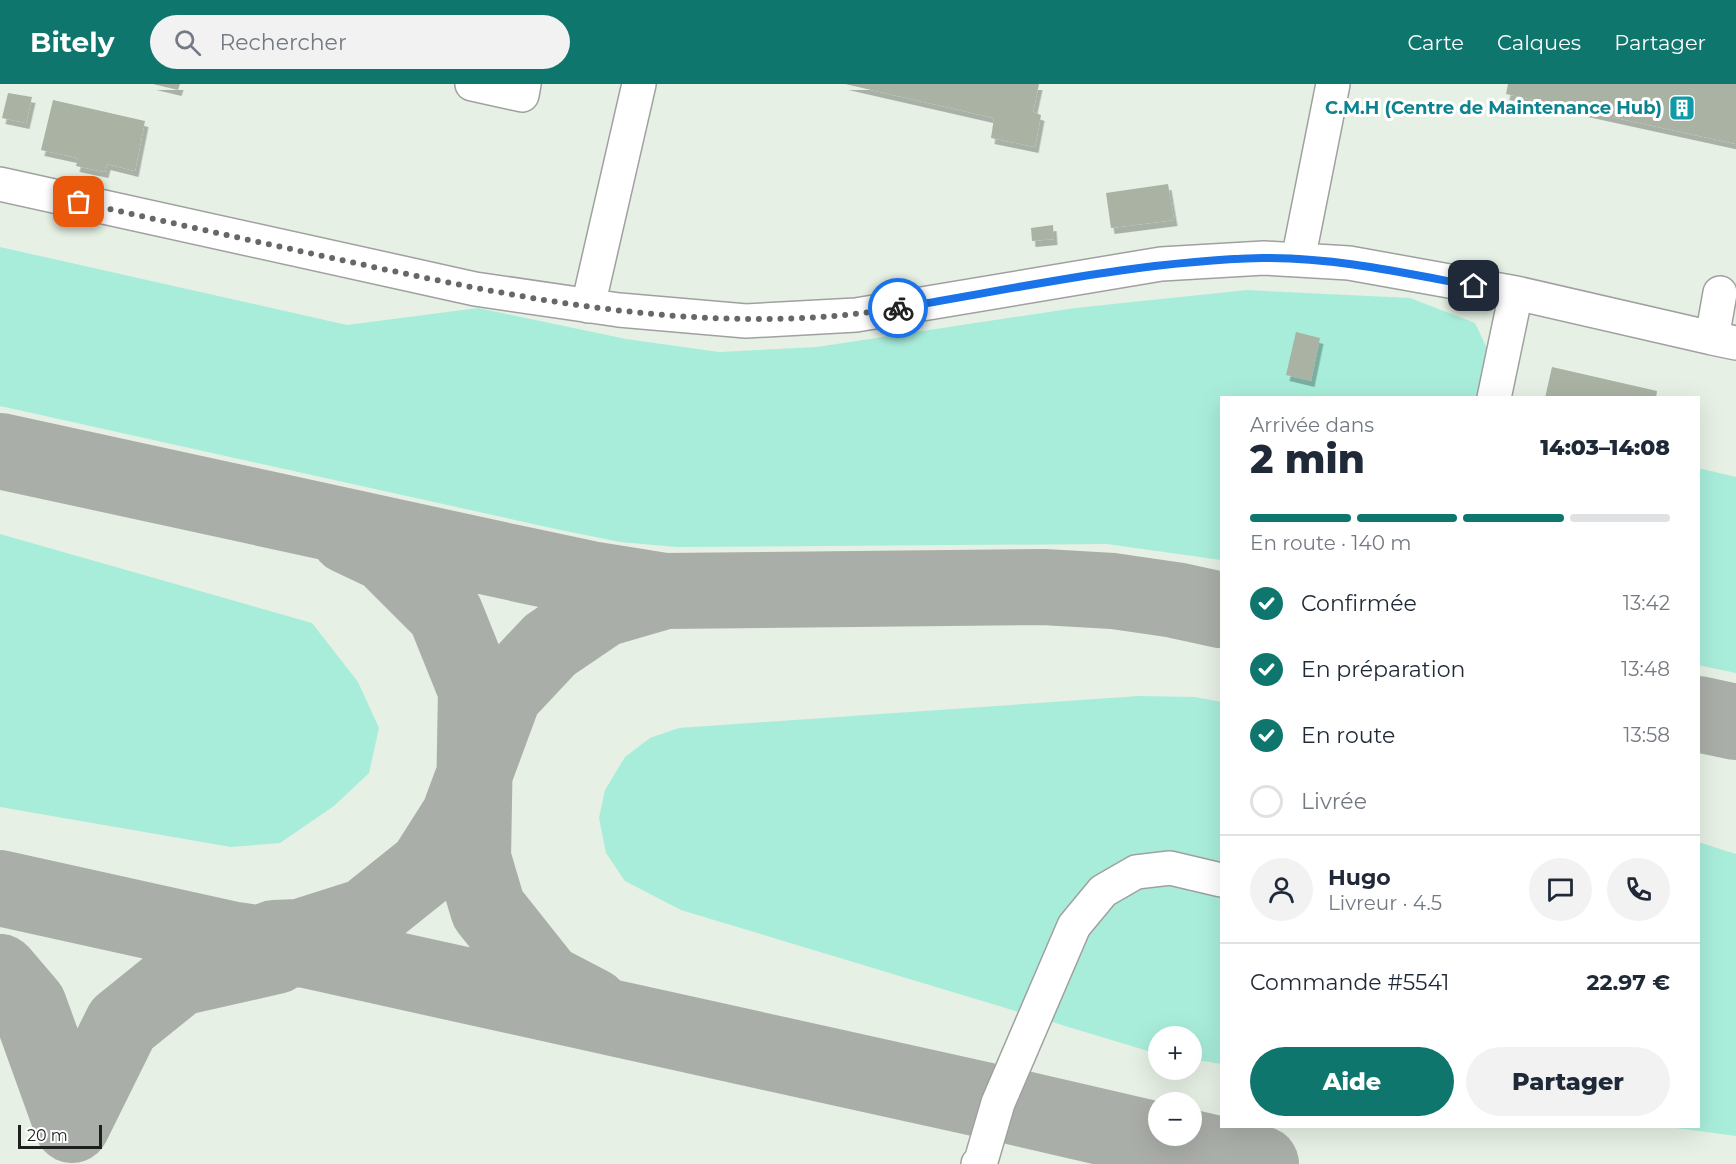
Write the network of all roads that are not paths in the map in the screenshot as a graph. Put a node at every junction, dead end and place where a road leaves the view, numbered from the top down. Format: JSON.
{"nodes":[{"id":1,"x":472,"y":84,"type":"edge"},
{"id":2,"x":524,"y":84,"type":"edge"},
{"id":3,"x":639,"y":84,"type":"edge"},
{"id":4,"x":1333,"y":84,"type":"edge"},
{"id":5,"x":0,"y":184,"type":"edge"},
{"id":6,"x":1298,"y":260,"type":"junction"},
{"id":7,"x":1515,"y":293,"type":"junction"},
{"id":8,"x":1720,"y":293,"type":"dead end"},
{"id":9,"x":588,"y":306,"type":"junction"},
{"id":10,"x":1724,"y":340,"type":"edge"},
{"id":11,"x":1494,"y":396,"type":"edge"},
{"id":12,"x":1220,"y":880,"type":"edge"},
{"id":13,"x":978,"y":1164,"type":"edge"}],
"edges":[{"from":1,"to":2,"type":"lane"},
{"from":3,"to":9,"type":"lane"},
{"from":4,"to":6,"type":"lane"},
{"from":5,"to":9,"type":"lane"},
{"from":6,"to":7,"type":"lane"},
{"from":6,"to":9,"type":"lane"},
{"from":7,"to":10,"type":"lane"},
{"from":7,"to":11,"type":"lane"},
{"from":8,"to":10,"type":"lane"},
{"from":12,"to":13,"type":"lane"}]}
